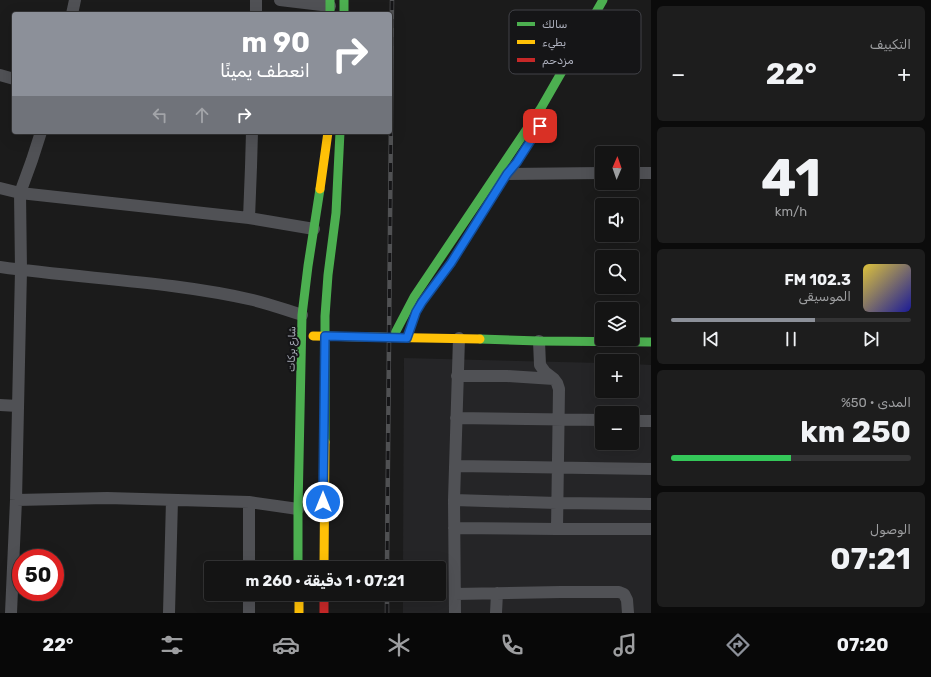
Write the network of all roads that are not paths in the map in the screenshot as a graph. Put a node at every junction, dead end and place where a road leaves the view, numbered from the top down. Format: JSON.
{"nodes":[{"id":1,"x":76,"y":0,"type":"edge"},
{"id":2,"x":256,"y":0,"type":"edge"},
{"id":3,"x":280,"y":0,"type":"edge"},
{"id":4,"x":344,"y":0,"type":"edge"},
{"id":5,"x":603,"y":0,"type":"edge"},
{"id":6,"x":330,"y":7,"type":"edge"},
{"id":7,"x":597,"y":10,"type":"edge"},
{"id":8,"x":73,"y":12,"type":"edge"},
{"id":9,"x":256,"y":12,"type":"edge"},
{"id":10,"x":344,"y":12,"type":"edge"},
{"id":11,"x":561,"y":74,"type":"edge"},
{"id":12,"x":0,"y":75,"type":"edge"},
{"id":13,"x":12,"y":78,"type":"edge"},
{"id":14,"x":40,"y":134,"type":"edge"},
{"id":15,"x":252,"y":134,"type":"edge"},
{"id":16,"x":328,"y":134,"type":"edge"},
{"id":17,"x":340,"y":134,"type":"edge"},
{"id":18,"x":510,"y":171,"type":"joint"},
{"id":19,"x":595,"y":173,"type":"edge"},
{"id":20,"x":639,"y":173,"type":"edge"},
{"id":21,"x":651,"y":173,"type":"edge"},
{"id":22,"x":499,"y":186,"type":"dead end"},
{"id":23,"x":0,"y":188,"type":"edge"},
{"id":24,"x":20,"y":193,"type":"junction"},
{"id":25,"x":249,"y":218,"type":"junction"},
{"id":26,"x":314,"y":229,"type":"junction"},
{"id":27,"x":0,"y":267,"type":"edge"},
{"id":28,"x":21,"y":270,"type":"junction"},
{"id":29,"x":302,"y":315,"type":"junction"},
{"id":30,"x":410,"y":327,"type":"dead end"},
{"id":31,"x":302,"y":335,"type":"junction"},
{"id":32,"x":325,"y":336,"type":"junction"},
{"id":33,"x":393,"y":337,"type":"junction"},
{"id":34,"x":407,"y":338,"type":"junction"},
{"id":35,"x":458,"y":338,"type":"junction"},
{"id":36,"x":539,"y":341,"type":"junction"},
{"id":37,"x":651,"y":342,"type":"edge"},
{"id":38,"x":457,"y":376,"type":"junction"},
{"id":39,"x":554,"y":379,"type":"junction"},
{"id":40,"x":0,"y":405,"type":"edge"},
{"id":41,"x":18,"y":406,"type":"junction"},
{"id":42,"x":456,"y":418,"type":"junction"},
{"id":43,"x":559,"y":420,"type":"junction"},
{"id":44,"x":595,"y":420,"type":"edge"},
{"id":45,"x":639,"y":421,"type":"edge"},
{"id":46,"x":651,"y":421,"type":"edge"},
{"id":47,"x":455,"y":466,"type":"junction"},
{"id":48,"x":558,"y":468,"type":"junction"},
{"id":49,"x":651,"y":469,"type":"edge"},
{"id":50,"x":16,"y":500,"type":"junction"},
{"id":51,"x":172,"y":500,"type":"junction"},
{"id":52,"x":454,"y":500,"type":"junction"},
{"id":53,"x":249,"y":502,"type":"junction"},
{"id":54,"x":558,"y":503,"type":"junction"},
{"id":55,"x":651,"y":504,"type":"edge"},
{"id":56,"x":298,"y":509,"type":"junction"},
{"id":57,"x":454,"y":528,"type":"junction"},
{"id":58,"x":557,"y":529,"type":"junction"},
{"id":59,"x":651,"y":529,"type":"edge"},
{"id":60,"x":249,"y":561,"type":"edge"},
{"id":61,"x":298,"y":561,"type":"edge"},
{"id":62,"x":324,"y":561,"type":"edge"},
{"id":63,"x":497,"y":593,"type":"junction"},
{"id":64,"x":455,"y":594,"type":"junction"},
{"id":65,"x":249,"y":601,"type":"edge"},
{"id":66,"x":299,"y":601,"type":"edge"},
{"id":67,"x":324,"y":601,"type":"edge"},
{"id":68,"x":12,"y":613,"type":"edge"},
{"id":69,"x":169,"y":613,"type":"edge"},
{"id":70,"x":249,"y":613,"type":"edge"},
{"id":71,"x":299,"y":613,"type":"edge"},
{"id":72,"x":324,"y":613,"type":"edge"},
{"id":73,"x":455,"y":613,"type":"edge"},
{"id":74,"x":496,"y":613,"type":"edge"},
{"id":75,"x":628,"y":613,"type":"edge"}],
"edges":[{"from":1,"to":8,"type":"street"},
{"from":2,"to":9,"type":"street"},
{"from":3,"to":6,"type":"street"},
{"from":4,"to":10,"type":"main road"},
{"from":5,"to":7,"type":"main road"},
{"from":11,"to":33,"type":"main road"},
{"from":12,"to":13,"type":"street"},
{"from":14,"to":24,"type":"street"},
{"from":15,"to":25,"type":"street"},
{"from":16,"to":26,"type":"main road","name":"شارع بركات"},
{"from":17,"to":32,"type":"main road"},
{"from":18,"to":19,"type":"street"},
{"from":18,"to":22,"type":"main road"},
{"from":20,"to":21,"type":"street"},
{"from":23,"to":24,"type":"street"},
{"from":24,"to":25,"type":"street"},
{"from":24,"to":28,"type":"street"},
{"from":25,"to":26,"type":"street"},
{"from":26,"to":29,"type":"main road","name":"شارع بركات"},
{"from":27,"to":28,"type":"street"},
{"from":28,"to":29,"type":"street"},
{"from":28,"to":41,"type":"street"},
{"from":29,"to":31,"type":"main road","name":"شارع بركات"},
{"from":30,"to":34,"type":"main road"},
{"from":31,"to":32,"type":"main road"},
{"from":31,"to":56,"type":"main road","name":"شارع بركات"},
{"from":32,"to":33,"type":"main road"},
{"from":32,"to":62,"type":"main road"},
{"from":33,"to":34,"type":"main road"},
{"from":34,"to":35,"type":"main road"},
{"from":35,"to":36,"type":"main road"},
{"from":35,"to":38,"type":"street"},
{"from":36,"to":37,"type":"main road"},
{"from":36,"to":39,"type":"street"},
{"from":38,"to":39,"type":"street"},
{"from":38,"to":42,"type":"street"},
{"from":39,"to":43,"type":"street"},
{"from":40,"to":41,"type":"street"},
{"from":41,"to":50,"type":"street"},
{"from":42,"to":43,"type":"street"},
{"from":42,"to":47,"type":"street"},
{"from":43,"to":44,"type":"street"},
{"from":43,"to":48,"type":"street"},
{"from":45,"to":46,"type":"street"},
{"from":47,"to":48,"type":"street"},
{"from":47,"to":52,"type":"street"},
{"from":48,"to":49,"type":"street"},
{"from":48,"to":54,"type":"street"},
{"from":50,"to":51,"type":"street"},
{"from":50,"to":68,"type":"street"},
{"from":51,"to":53,"type":"street"},
{"from":51,"to":69,"type":"street"},
{"from":52,"to":54,"type":"street"},
{"from":52,"to":57,"type":"street"},
{"from":53,"to":56,"type":"street"},
{"from":53,"to":60,"type":"street"},
{"from":54,"to":55,"type":"street"},
{"from":54,"to":58,"type":"street"},
{"from":56,"to":61,"type":"main road","name":"شارع بركات"},
{"from":57,"to":58,"type":"street"},
{"from":57,"to":64,"type":"street"},
{"from":58,"to":59,"type":"street"},
{"from":63,"to":64,"type":"street"},
{"from":63,"to":74,"type":"street"},
{"from":63,"to":75,"type":"street"},
{"from":64,"to":73,"type":"street"},
{"from":65,"to":70,"type":"street"},
{"from":66,"to":71,"type":"main road"},
{"from":67,"to":72,"type":"main road"}]}
